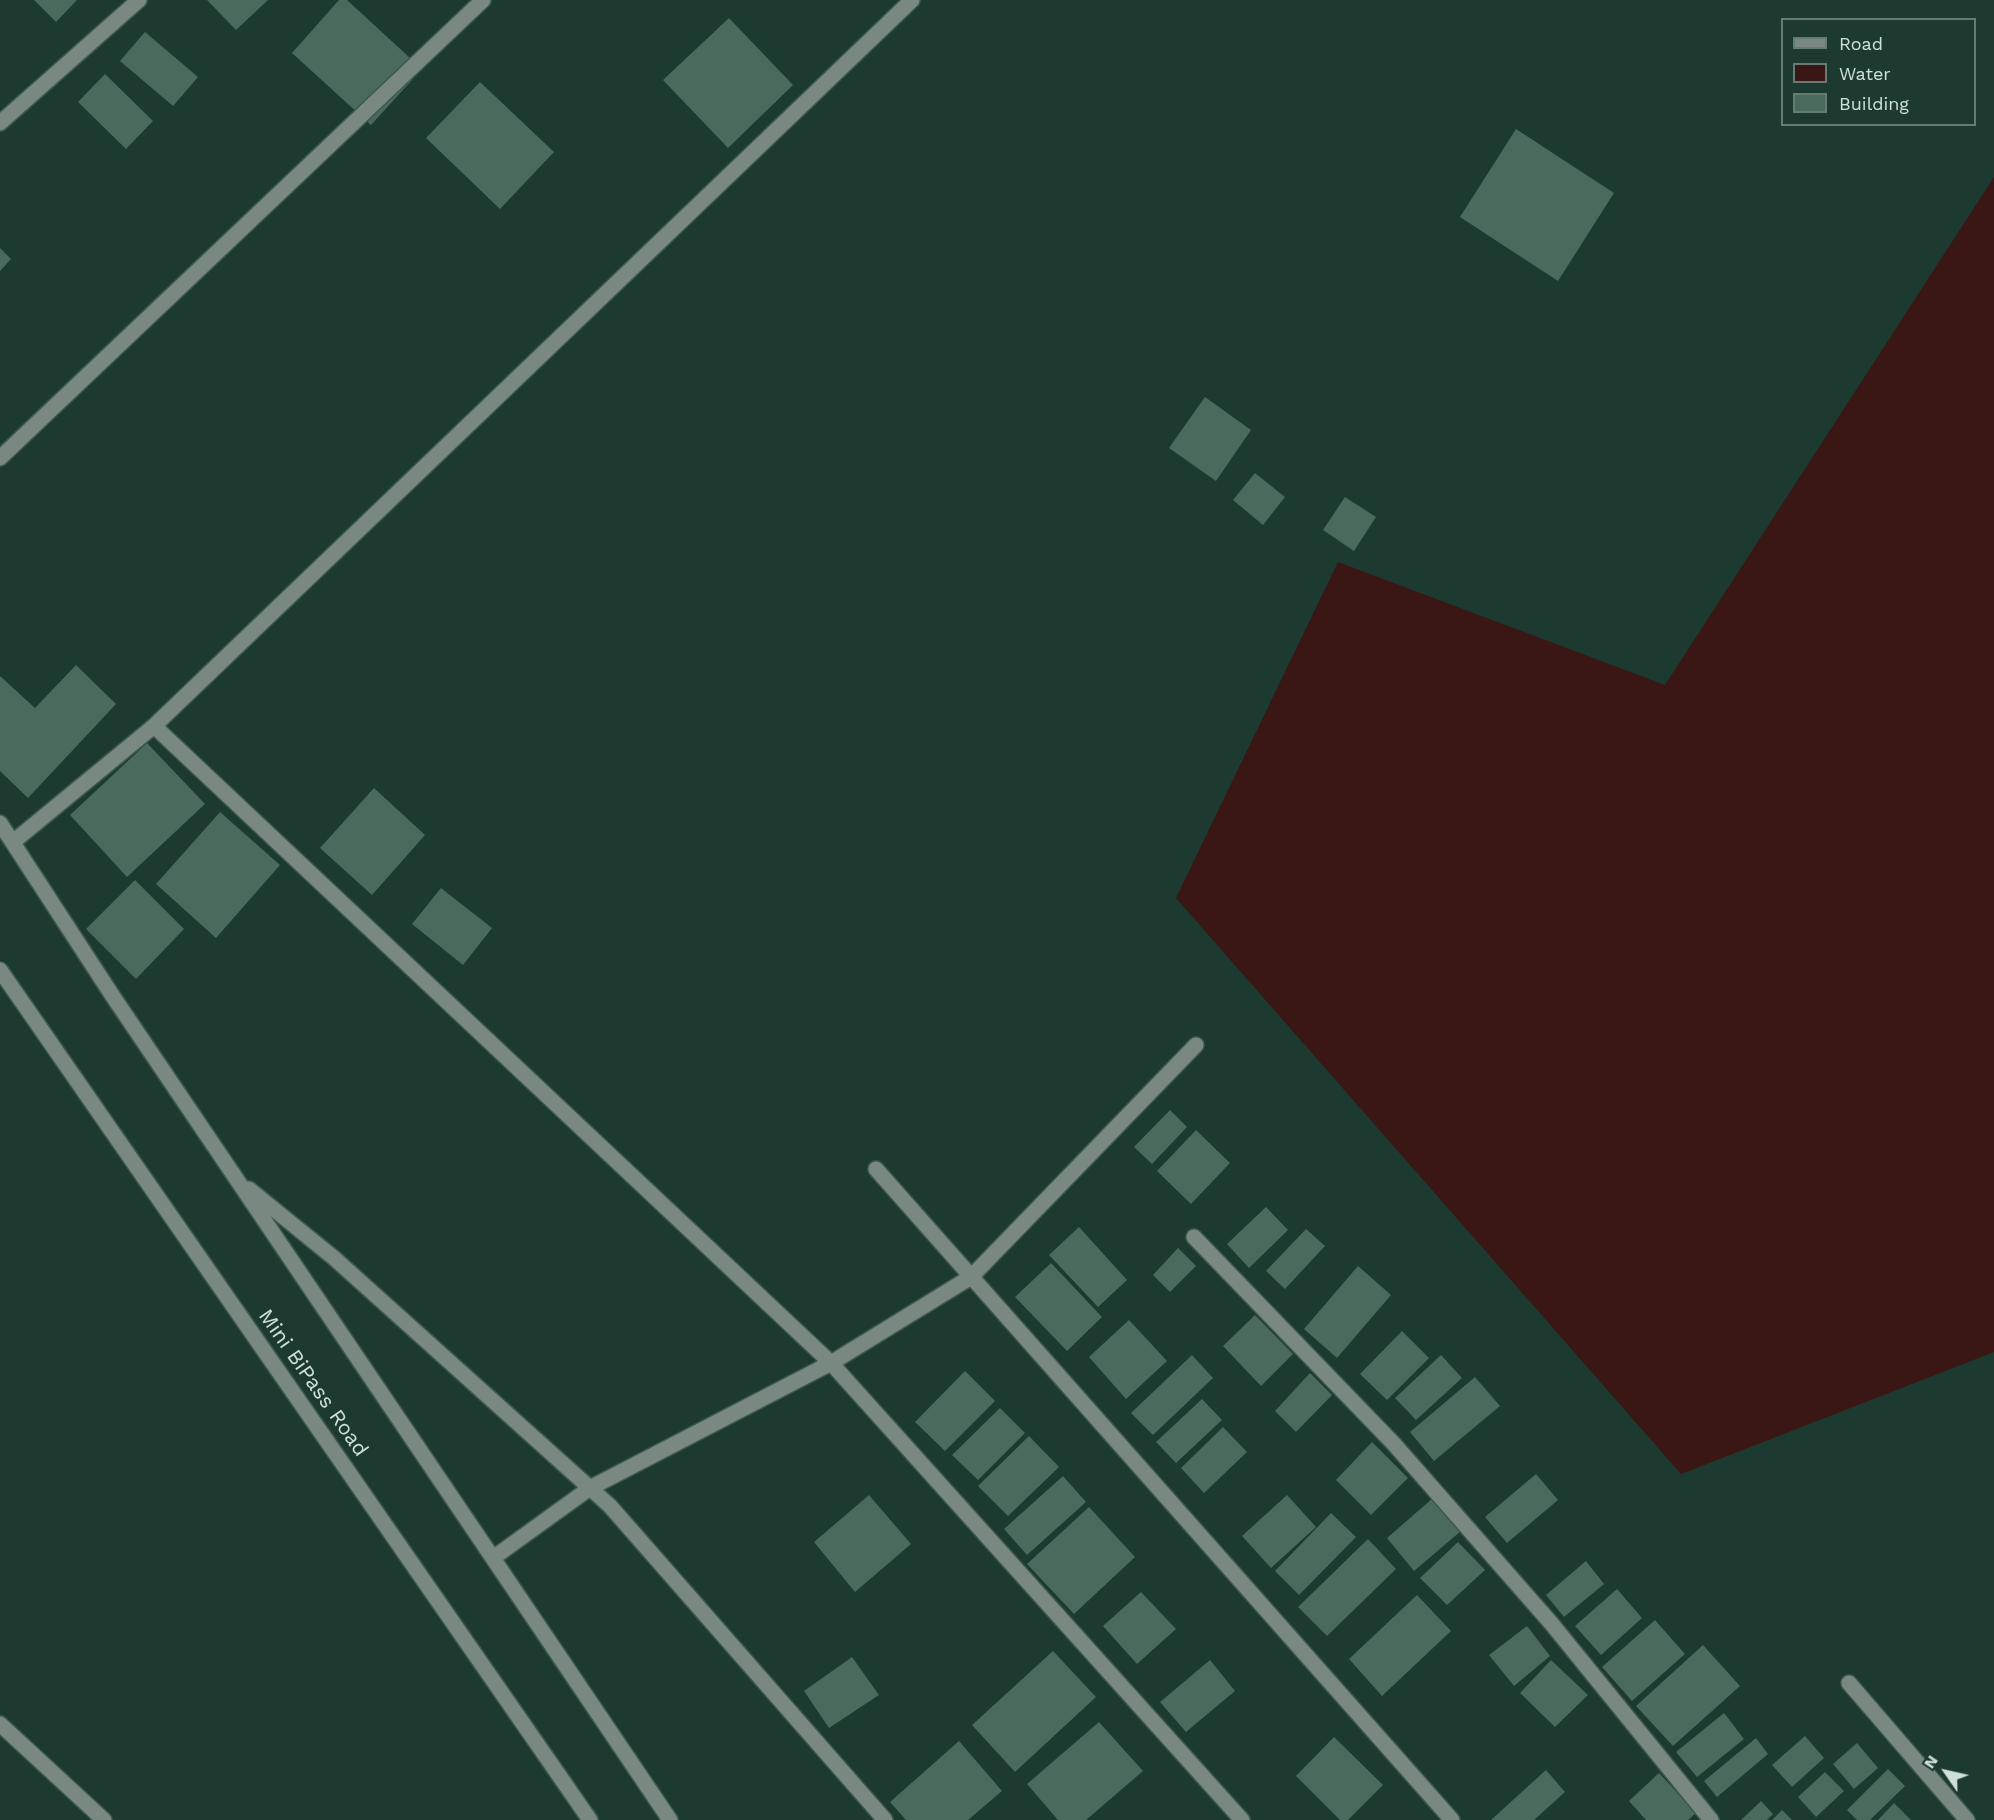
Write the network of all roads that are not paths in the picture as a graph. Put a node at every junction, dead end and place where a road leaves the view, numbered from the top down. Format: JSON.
{"nodes":[{"id":1,"x":139,"y":0,"type":"edge"},
{"id":2,"x":483,"y":0,"type":"edge"},
{"id":3,"x":912,"y":0,"type":"edge"},
{"id":4,"x":0,"y":123,"type":"edge"},
{"id":5,"x":0,"y":458,"type":"edge"},
{"id":6,"x":154,"y":726,"type":"junction"},
{"id":7,"x":0,"y":823,"type":"edge"},
{"id":8,"x":13,"y":842,"type":"junction"},
{"id":9,"x":0,"y":970,"type":"edge"},
{"id":10,"x":1196,"y":1045,"type":"dead end"},
{"id":11,"x":876,"y":1169,"type":"dead end"},
{"id":12,"x":235,"y":1177,"type":"junction"},
{"id":13,"x":1194,"y":1237,"type":"dead end"},
{"id":14,"x":971,"y":1277,"type":"junction"},
{"id":15,"x":831,"y":1363,"type":"junction"},
{"id":16,"x":590,"y":1488,"type":"junction"},
{"id":17,"x":493,"y":1558,"type":"junction"},
{"id":18,"x":1849,"y":1683,"type":"dead end"},
{"id":19,"x":0,"y":1724,"type":"edge"},
{"id":20,"x":1240,"y":1819,"type":"edge"},
{"id":21,"x":104,"y":1820,"type":"edge"},
{"id":22,"x":590,"y":1820,"type":"edge"},
{"id":23,"x":670,"y":1820,"type":"edge"},
{"id":24,"x":885,"y":1820,"type":"edge"},
{"id":25,"x":1452,"y":1820,"type":"edge"},
{"id":26,"x":1711,"y":1820,"type":"edge"},
{"id":27,"x":1967,"y":1820,"type":"edge"}],
"edges":[{"from":1,"to":4,"type":"street"},
{"from":2,"to":5,"type":"street"},
{"from":3,"to":6,"type":"street"},
{"from":6,"to":8,"type":"street"},
{"from":6,"to":15,"type":"street"},
{"from":7,"to":8,"type":"street"},
{"from":8,"to":12,"type":"street"},
{"from":9,"to":22,"type":"street","name":"Mini BiPass Road"},
{"from":10,"to":14,"type":"street"},
{"from":11,"to":14,"type":"street"},
{"from":12,"to":16,"type":"street"},
{"from":12,"to":17,"type":"street"},
{"from":13,"to":26,"type":"street"},
{"from":14,"to":15,"type":"street"},
{"from":14,"to":25,"type":"street"},
{"from":15,"to":16,"type":"street"},
{"from":15,"to":20,"type":"street"},
{"from":16,"to":17,"type":"street"},
{"from":16,"to":24,"type":"street"},
{"from":17,"to":23,"type":"street"},
{"from":18,"to":27,"type":"street"},
{"from":19,"to":21,"type":"street"}]}
